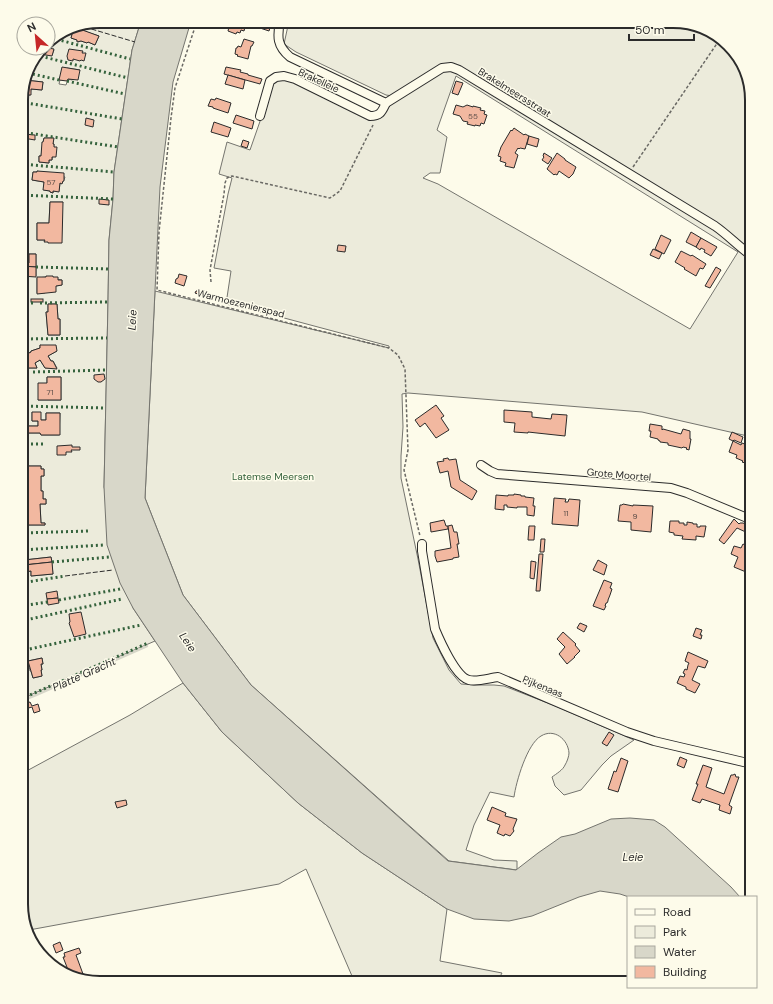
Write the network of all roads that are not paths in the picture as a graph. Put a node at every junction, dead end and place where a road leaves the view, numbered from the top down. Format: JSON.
{"nodes":[{"id":1,"x":279,"y":28,"type":"edge"},
{"id":2,"x":386,"y":102,"type":"junction"},
{"id":3,"x":260,"y":116,"type":"dead end"},
{"id":4,"x":745,"y":251,"type":"edge"},
{"id":5,"x":481,"y":466,"type":"dead end"},
{"id":6,"x":745,"y":517,"type":"edge"},
{"id":7,"x":422,"y":544,"type":"road end"},
{"id":8,"x":745,"y":762,"type":"edge"}],
"edges":[{"from":1,"to":2,"type":"street"},
{"from":2,"to":3,"type":"street","name":"Brakelleie"},
{"from":2,"to":4,"type":"street","name":"Brakelmeersstraat"},
{"from":5,"to":6,"type":"street","name":"Grote Moortel"},
{"from":7,"to":8,"type":"street","name":"Pijkenaas"}]}
